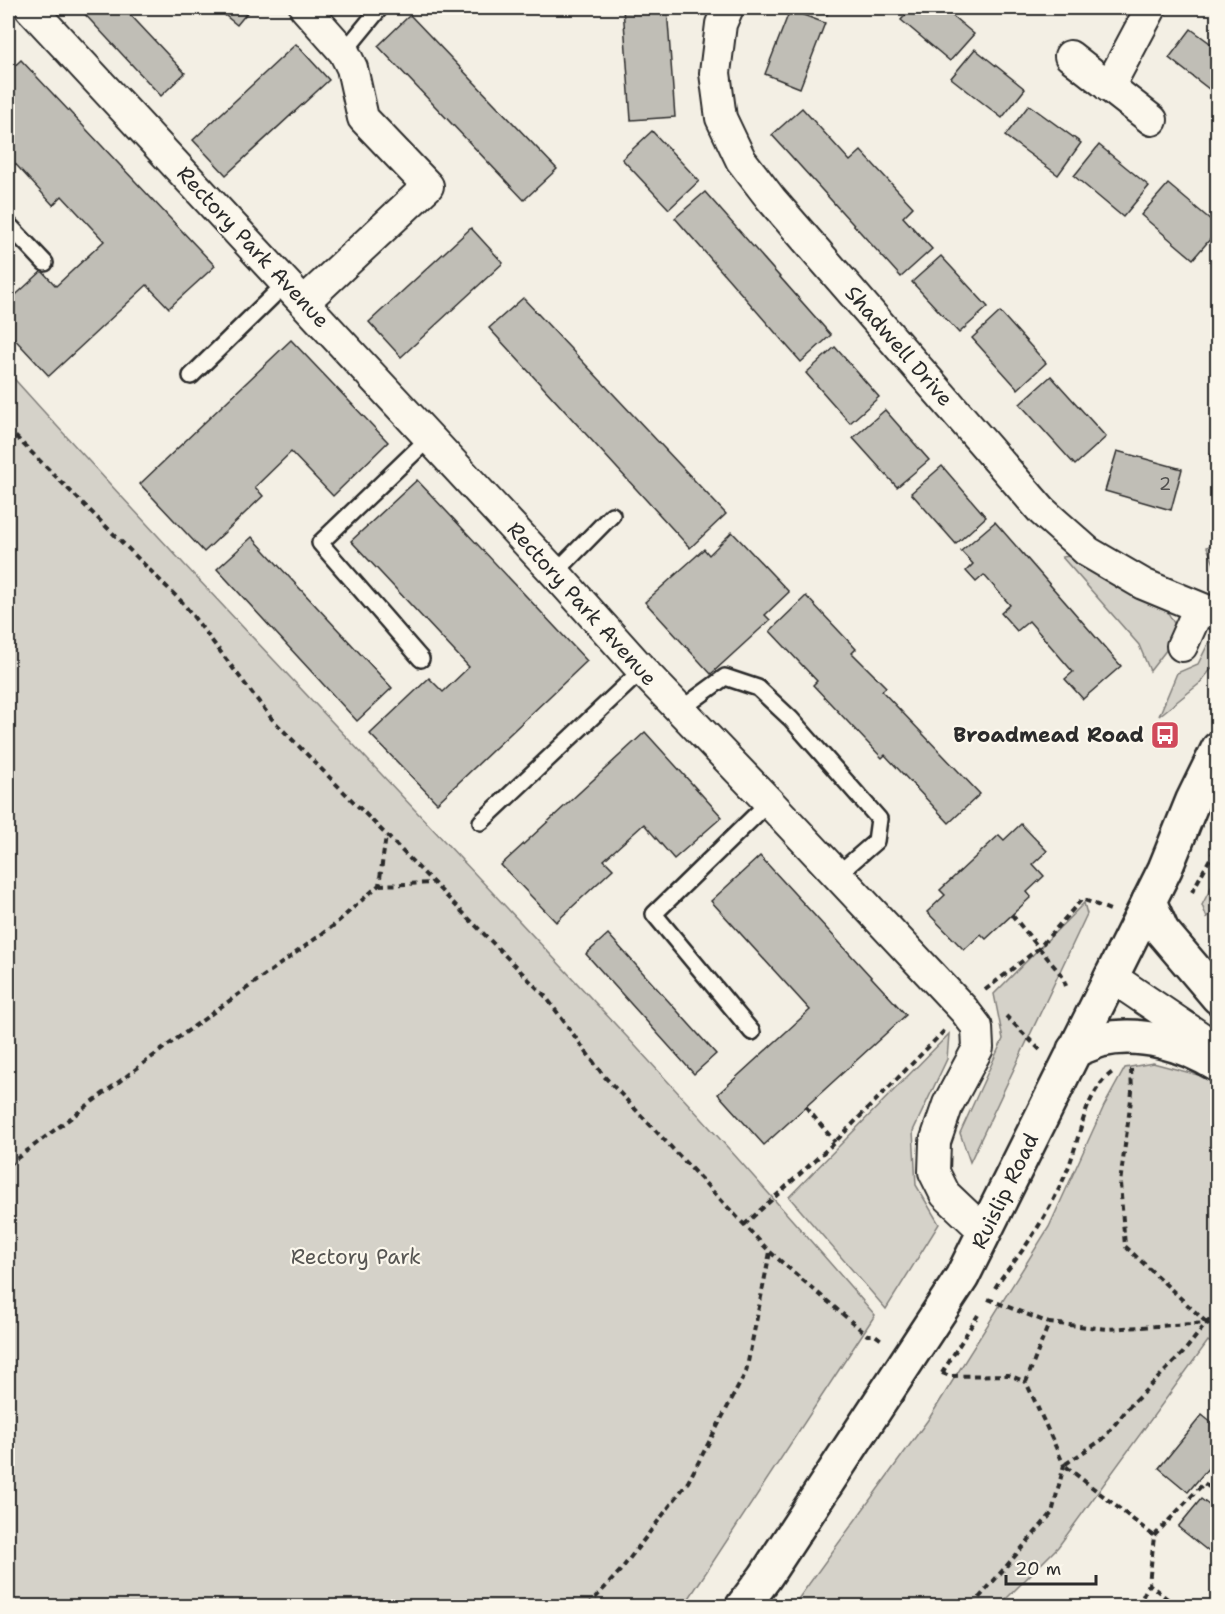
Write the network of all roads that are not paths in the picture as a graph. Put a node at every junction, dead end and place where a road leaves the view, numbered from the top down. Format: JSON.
{"nodes":[{"id":1,"x":30,"y":8,"type":"edge"},
{"id":2,"x":305,"y":8,"type":"edge"},
{"id":3,"x":380,"y":8,"type":"edge"},
{"id":4,"x":728,"y":8,"type":"edge"},
{"id":5,"x":1151,"y":8,"type":"edge"},
{"id":6,"x":344,"y":52,"type":"junction"},
{"id":7,"x":1070,"y":56,"type":"dead end"},
{"id":8,"x":1109,"y":87,"type":"junction"},
{"id":9,"x":1152,"y":120,"type":"dead end"},
{"id":10,"x":8,"y":224,"type":"edge"},
{"id":11,"x":45,"y":263,"type":"dead end"},
{"id":12,"x":295,"y":292,"type":"junction"},
{"id":13,"x":191,"y":376,"type":"dead end"},
{"id":14,"x":429,"y":438,"type":"junction"},
{"id":15,"x":612,"y":515,"type":"dead end"},
{"id":16,"x":555,"y":573,"type":"junction"},
{"id":17,"x":1208,"y":611,"type":"edge"},
{"id":18,"x":1182,"y":646,"type":"dead end"},
{"id":19,"x":421,"y":659,"type":"dead end"},
{"id":20,"x":642,"y":670,"type":"junction"},
{"id":21,"x":680,"y":710,"type":"junction"},
{"id":22,"x":1218,"y":749,"type":"edge"},
{"id":23,"x":769,"y":802,"type":"junction"},
{"id":24,"x":481,"y":822,"type":"dead end"},
{"id":25,"x":837,"y":875,"type":"junction"},
{"id":26,"x":1143,"y":911,"type":"junction"},
{"id":27,"x":1110,"y":976,"type":"junction"},
{"id":28,"x":1218,"y":997,"type":"edge"},
{"id":29,"x":752,"y":1032,"type":"dead end"},
{"id":30,"x":1218,"y":1049,"type":"edge"},
{"id":31,"x":1069,"y":1061,"type":"junction"},
{"id":32,"x":1218,"y":1065,"type":"edge"},
{"id":33,"x":985,"y":1232,"type":"junction"},
{"id":34,"x":743,"y":1606,"type":"edge"}],
"edges":[{"from":1,"to":12,"type":"street","name":"Rectory Park Avenue"},
{"from":2,"to":6,"type":"street"},
{"from":3,"to":6,"type":"lane"},
{"from":4,"to":17,"type":"street","name":"Shadwell Drive"},
{"from":5,"to":8,"type":"street"},
{"from":6,"to":12,"type":"street"},
{"from":7,"to":8,"type":"street"},
{"from":8,"to":9,"type":"street"},
{"from":10,"to":11,"type":"lane"},
{"from":12,"to":13,"type":"lane"},
{"from":12,"to":14,"type":"street","name":"Rectory Park Avenue"},
{"from":14,"to":16,"type":"street","name":"Rectory Park Avenue"},
{"from":14,"to":19,"type":"lane"},
{"from":15,"to":16,"type":"lane"},
{"from":16,"to":20,"type":"street","name":"Rectory Park Avenue"},
{"from":17,"to":18,"type":"street","name":"Shadwell Drive"},
{"from":20,"to":21,"type":"street","name":"Rectory Park Avenue"},
{"from":20,"to":24,"type":"lane"},
{"from":21,"to":23,"type":"street","name":"Rectory Park Avenue"},
{"from":21,"to":25,"type":"lane"},
{"from":22,"to":26,"type":"main road","name":"Ruislip Road"},
{"from":23,"to":25,"type":"street","name":"Rectory Park Avenue"},
{"from":23,"to":29,"type":"lane"},
{"from":25,"to":33,"type":"street","name":"Rectory Park Avenue"},
{"from":26,"to":27,"type":"main road","name":"Ruislip Road"},
{"from":26,"to":28,"type":"main road"},
{"from":27,"to":30,"type":"street"},
{"from":27,"to":31,"type":"main road","name":"Ruislip Road"},
{"from":31,"to":32,"type":"main road"},
{"from":31,"to":33,"type":"main road","name":"Ruislip Road"},
{"from":33,"to":34,"type":"main road","name":"Ruislip Road"}]}
